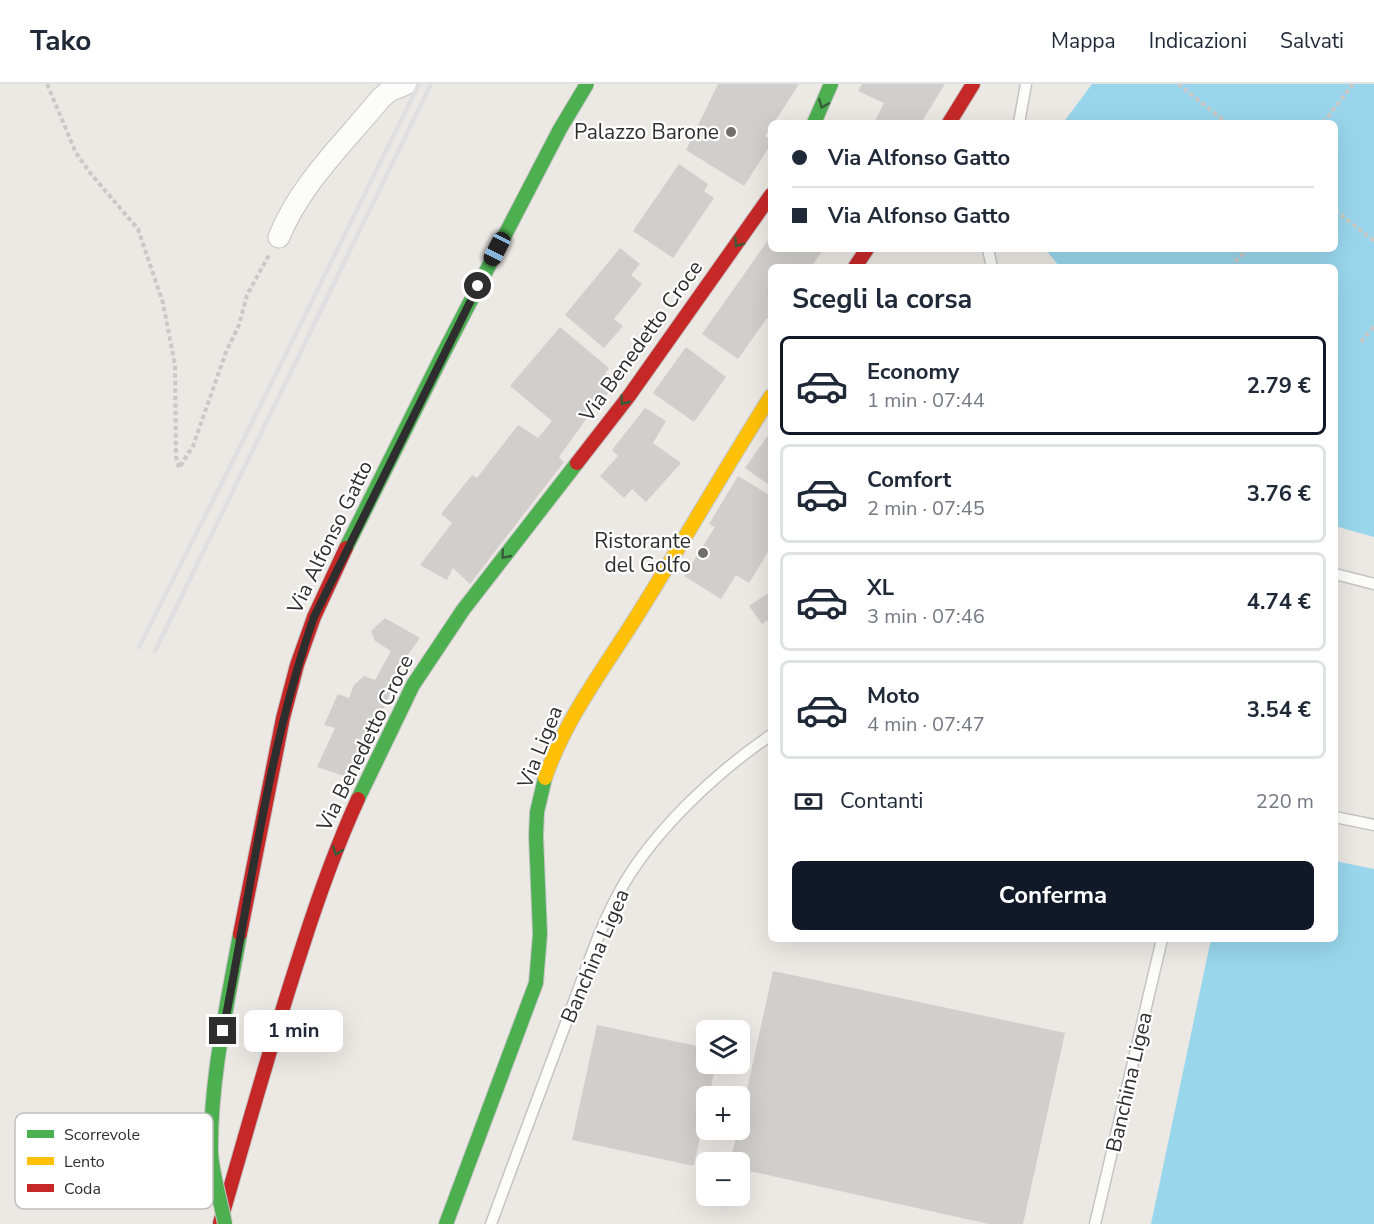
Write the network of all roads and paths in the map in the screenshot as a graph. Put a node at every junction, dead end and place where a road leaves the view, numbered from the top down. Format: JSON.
{"nodes":[{"id":1,"x":47,"y":84,"type":"edge"},
{"id":2,"x":406,"y":84,"type":"edge"},
{"id":3,"x":587,"y":84,"type":"edge"},
{"id":4,"x":831,"y":84,"type":"edge"},
{"id":5,"x":973,"y":84,"type":"edge"},
{"id":6,"x":1026,"y":84,"type":"edge"},
{"id":7,"x":1178,"y":84,"type":"edge"},
{"id":8,"x":1353,"y":84,"type":"edge"},
{"id":9,"x":815,"y":120,"type":"edge"},
{"id":10,"x":951,"y":120,"type":"edge"},
{"id":11,"x":1020,"y":120,"type":"edge"},
{"id":12,"x":1223,"y":120,"type":"edge"},
{"id":13,"x":1325,"y":120,"type":"edge"},
{"id":14,"x":768,"y":199,"type":"edge"},
{"id":15,"x":1338,"y":212,"type":"edge"},
{"id":16,"x":279,"y":237,"type":"joint"},
{"id":17,"x":1374,"y":241,"type":"edge"},
{"id":18,"x":1245,"y":252,"type":"edge"},
{"id":19,"x":1233,"y":264,"type":"edge"},
{"id":20,"x":1374,"y":326,"type":"edge"},
{"id":21,"x":1361,"y":342,"type":"dead end"},
{"id":22,"x":768,"y":401,"type":"edge"},
{"id":23,"x":1338,"y":575,"type":"edge"},
{"id":24,"x":1374,"y":584,"type":"edge"},
{"id":25,"x":768,"y":737,"type":"edge"},
{"id":26,"x":1338,"y":818,"type":"edge"},
{"id":27,"x":1374,"y":825,"type":"edge"},
{"id":28,"x":1161,"y":942,"type":"edge"},
{"id":29,"x":213,"y":1122,"type":"edge"},
{"id":30,"x":213,"y":1164,"type":"edge"},
{"id":31,"x":219,"y":1224,"type":"edge"},
{"id":32,"x":225,"y":1224,"type":"edge"},
{"id":33,"x":446,"y":1224,"type":"edge"},
{"id":34,"x":491,"y":1224,"type":"edge"},
{"id":35,"x":1095,"y":1224,"type":"edge"}],
"edges":[{"from":1,"to":16,"type":"path"},
{"from":2,"to":16,"type":"street"},
{"from":3,"to":29,"type":"main road","name":"Via Alfonso Gatto","bridge":true},
{"from":4,"to":9,"type":"main road","one_way":true},
{"from":5,"to":10,"type":"main road"},
{"from":6,"to":11,"type":"lane"},
{"from":7,"to":12,"type":"path"},
{"from":8,"to":13,"type":"path"},
{"from":14,"to":31,"type":"main road","name":"Via Benedetto Croce","one_way":true},
{"from":15,"to":17,"type":"path"},
{"from":18,"to":19,"type":"path"},
{"from":20,"to":21,"type":"path"},
{"from":22,"to":33,"type":"main road","name":"Via Ligea"},
{"from":23,"to":24,"type":"lane"},
{"from":25,"to":34,"type":"lane","name":"Banchina Ligea"},
{"from":26,"to":27,"type":"lane"},
{"from":28,"to":35,"type":"lane","name":"Banchina Ligea"},
{"from":30,"to":32,"type":"main road","name":"Via Alfonso Gatto","bridge":true}]}
